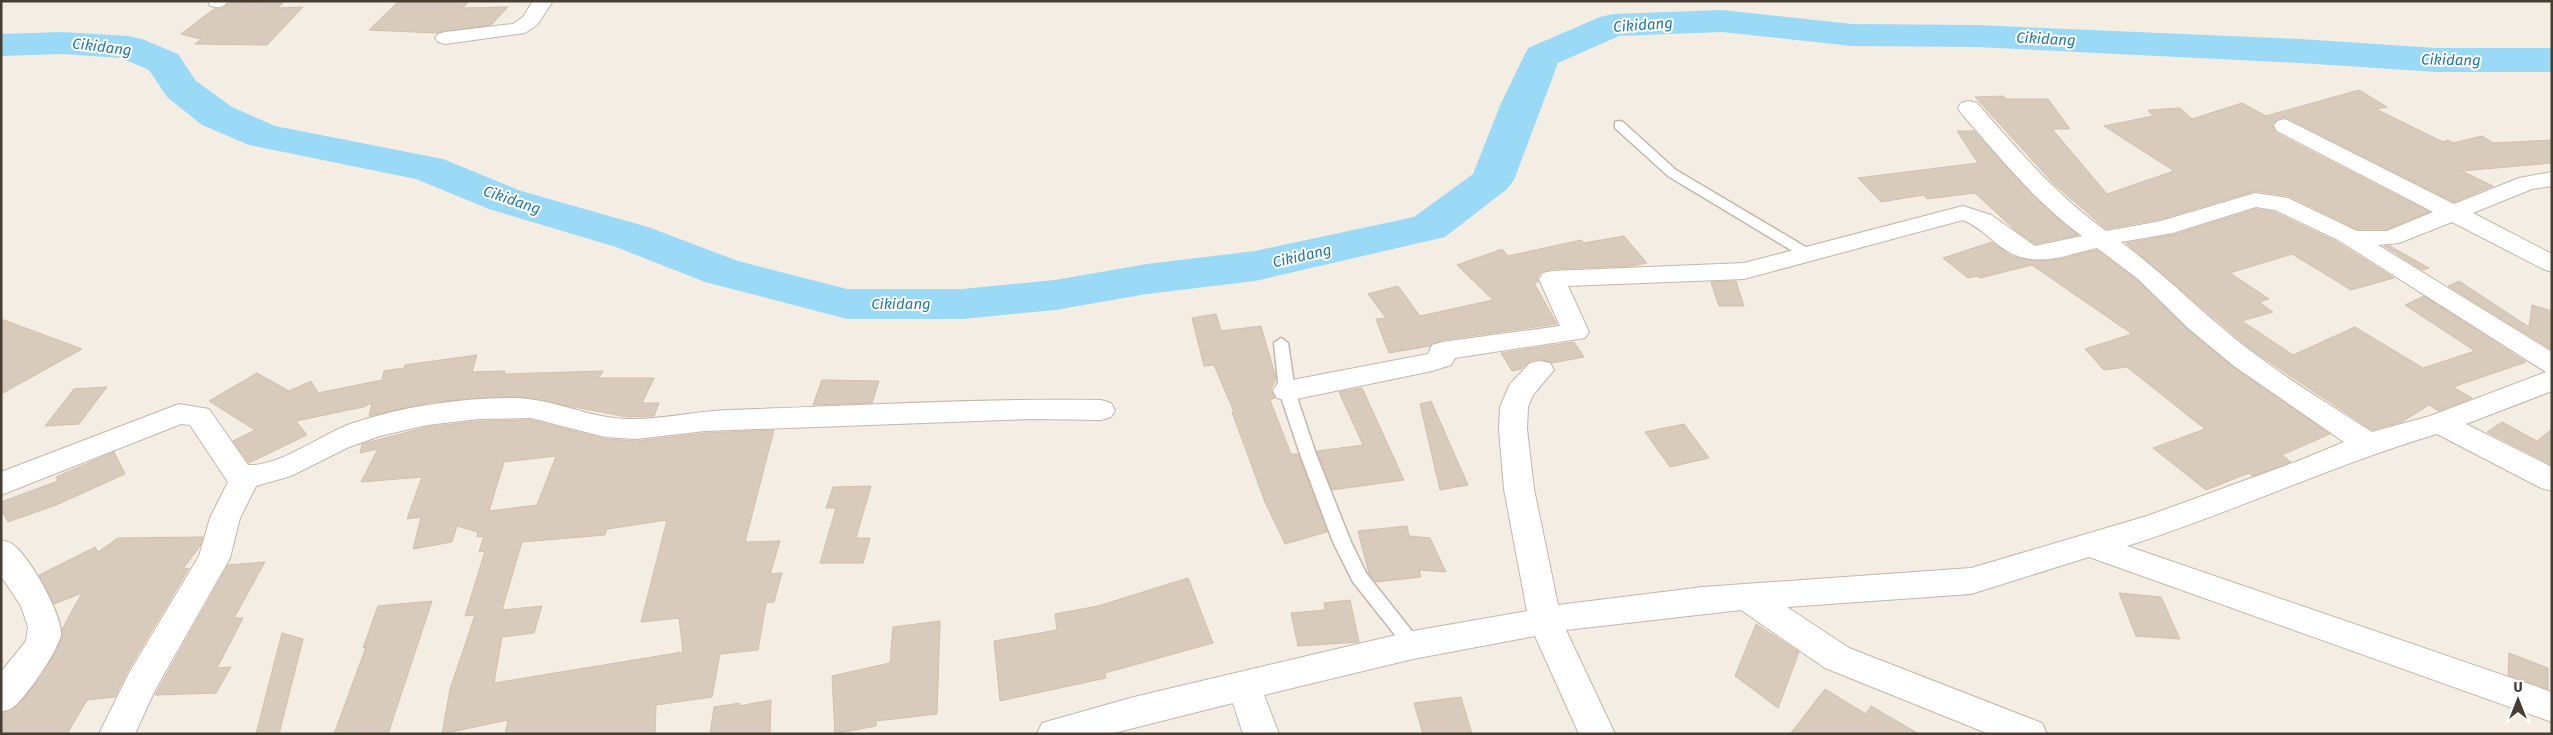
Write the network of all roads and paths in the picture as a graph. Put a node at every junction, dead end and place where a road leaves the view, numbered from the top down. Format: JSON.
{"nodes":[{"id":1,"x":543,"y":1,"type":"edge"},
{"id":2,"x":446,"y":38,"type":"dead end"},
{"id":3,"x":1969,"y":108,"type":"dead end"},
{"id":4,"x":1619,"y":125,"type":"dead end"},
{"id":5,"x":2285,"y":126,"type":"dead end"},
{"id":6,"x":2552,"y":179,"type":"edge"},
{"id":7,"x":2454,"y":212,"type":"junction"},
{"id":8,"x":2341,"y":233,"type":"junction"},
{"id":9,"x":2102,"y":240,"type":"junction"},
{"id":10,"x":1810,"y":255,"type":"junction"},
{"id":11,"x":2552,"y":264,"type":"edge"},
{"id":12,"x":1281,"y":343,"type":"dead end"},
{"id":13,"x":1540,"y":370,"type":"dead end"},
{"id":14,"x":2550,"y":378,"type":"edge"},
{"id":15,"x":1287,"y":391,"type":"junction"},
{"id":16,"x":1101,"y":410,"type":"dead end"},
{"id":17,"x":2440,"y":423,"type":"junction"},
{"id":18,"x":2368,"y":444,"type":"junction"},
{"id":19,"x":245,"y":477,"type":"junction"},
{"id":20,"x":2552,"y":480,"type":"edge"},
{"id":21,"x":1,"y":484,"type":"edge"},
{"id":22,"x":2090,"y":545,"type":"junction"},
{"id":23,"x":1,"y":552,"type":"edge"},
{"id":24,"x":1747,"y":597,"type":"junction"},
{"id":25,"x":1544,"y":621,"type":"junction"},
{"id":26,"x":1413,"y":645,"type":"junction"},
{"id":27,"x":1244,"y":686,"type":"junction"},
{"id":28,"x":1,"y":697,"type":"edge"},
{"id":29,"x":2552,"y":707,"type":"edge"},
{"id":30,"x":117,"y":734,"type":"edge"},
{"id":31,"x":1055,"y":734,"type":"edge"},
{"id":32,"x":1261,"y":734,"type":"edge"},
{"id":33,"x":1597,"y":734,"type":"edge"},
{"id":34,"x":2029,"y":734,"type":"edge"}],
"edges":[{"from":1,"to":2,"type":"street"},
{"from":3,"to":9,"type":"street"},
{"from":4,"to":10,"type":"lane"},
{"from":5,"to":7,"type":"street"},
{"from":6,"to":7,"type":"street"},
{"from":7,"to":8,"type":"street"},
{"from":7,"to":11,"type":"street"},
{"from":8,"to":9,"type":"street"},
{"from":8,"to":14,"type":"street"},
{"from":9,"to":10,"type":"street"},
{"from":9,"to":18,"type":"street"},
{"from":10,"to":15,"type":"street"},
{"from":12,"to":15,"type":"lane"},
{"from":13,"to":25,"type":"street"},
{"from":14,"to":17,"type":"street"},
{"from":15,"to":26,"type":"lane"},
{"from":16,"to":19,"type":"street"},
{"from":17,"to":18,"type":"street"},
{"from":17,"to":20,"type":"street"},
{"from":18,"to":22,"type":"street"},
{"from":19,"to":21,"type":"street"},
{"from":19,"to":30,"type":"street"},
{"from":22,"to":24,"type":"street"},
{"from":22,"to":29,"type":"street"},
{"from":23,"to":28,"type":"street"},
{"from":24,"to":25,"type":"street"},
{"from":24,"to":34,"type":"street"},
{"from":25,"to":26,"type":"street"},
{"from":25,"to":33,"type":"street"},
{"from":26,"to":27,"type":"street"},
{"from":27,"to":31,"type":"street"},
{"from":27,"to":32,"type":"street"}]}
